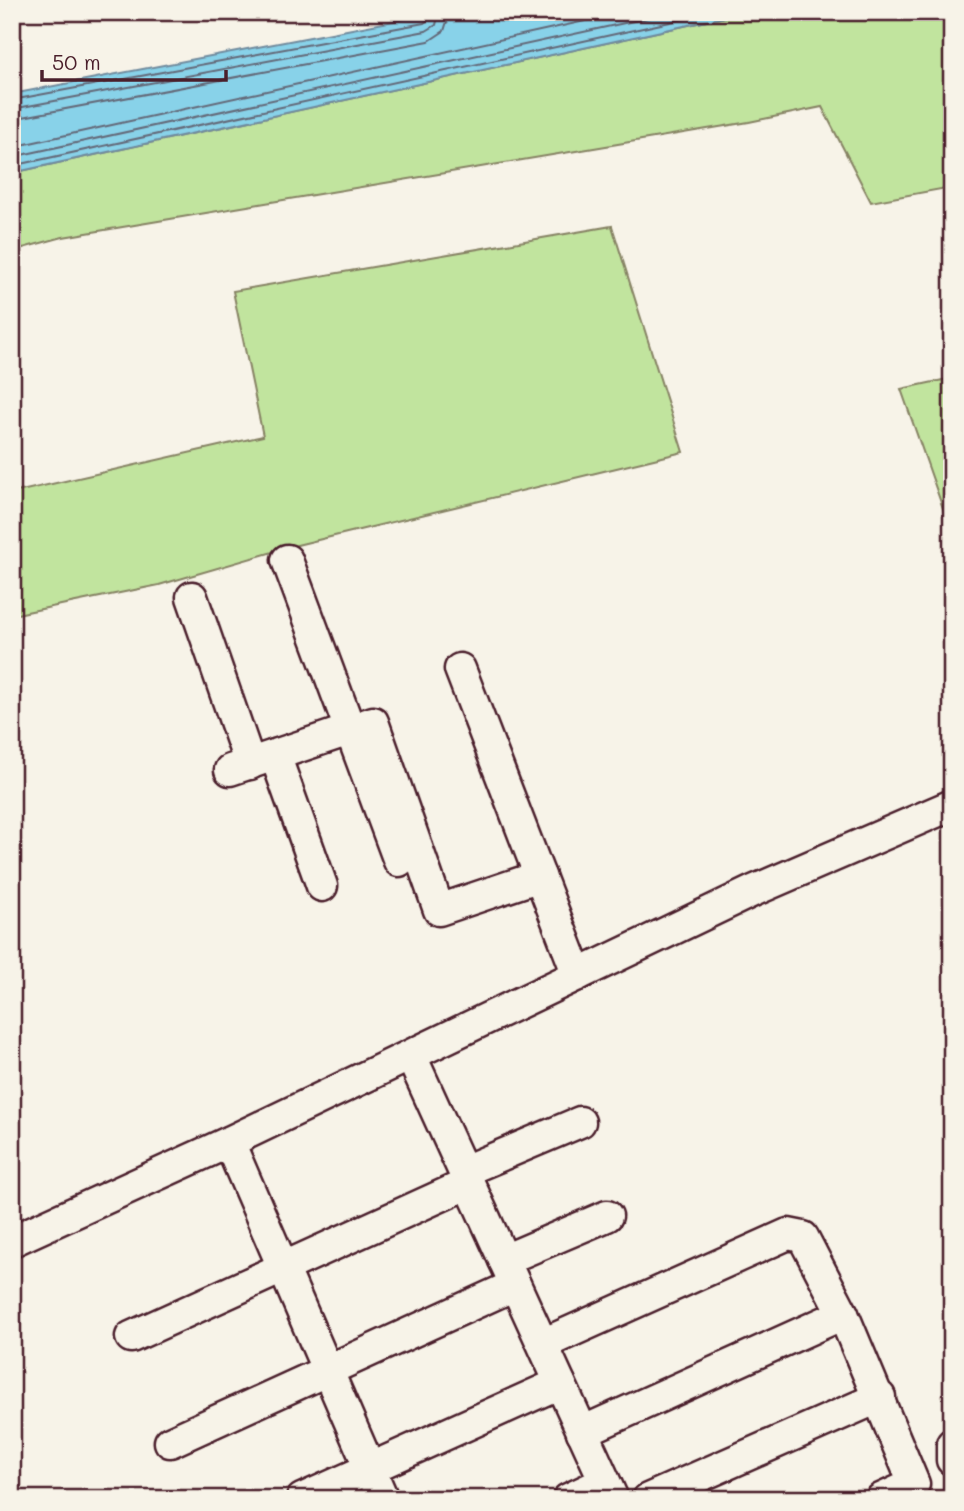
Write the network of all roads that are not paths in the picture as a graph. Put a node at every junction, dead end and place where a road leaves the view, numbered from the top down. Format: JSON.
{"nodes":[{"id":1,"x":287,"y":561,"type":"dead end"},
{"id":2,"x":192,"y":597,"type":"dead end"},
{"id":3,"x":460,"y":668,"type":"dead end"},
{"id":4,"x":350,"y":730,"type":"junction"},
{"id":5,"x":252,"y":763,"type":"junction"},
{"id":6,"x":952,"y":805,"type":"edge"},
{"id":7,"x":399,"y":861,"type":"dead end"},
{"id":8,"x":540,"y":876,"type":"junction"},
{"id":9,"x":322,"y":886,"type":"dead end"},
{"id":10,"x":578,"y":975,"type":"junction"},
{"id":11,"x":411,"y":1056,"type":"junction"},
{"id":12,"x":579,"y":1122,"type":"dead end"},
{"id":13,"x":229,"y":1142,"type":"junction"},
{"id":14,"x":466,"y":1177,"type":"junction"},
{"id":15,"x":607,"y":1216,"type":"dead end"},
{"id":16,"x":12,"y":1241,"type":"edge"},
{"id":17,"x":284,"y":1269,"type":"junction"},
{"id":18,"x":510,"y":1273,"type":"junction"},
{"id":19,"x":842,"y":1314,"type":"junction"},
{"id":20,"x":131,"y":1337,"type":"dead end"},
{"id":21,"x":543,"y":1344,"type":"junction"},
{"id":22,"x":328,"y":1368,"type":"junction"},
{"id":23,"x":560,"y":1383,"type":"junction"},
{"id":24,"x":880,"y":1397,"type":"junction"},
{"id":25,"x":582,"y":1432,"type":"junction"},
{"id":26,"x":170,"y":1442,"type":"dead end"},
{"id":27,"x":952,"y":1444,"type":"edge"},
{"id":28,"x":952,"y":1460,"type":"edge"},
{"id":29,"x":370,"y":1468,"type":"junction"},
{"id":30,"x":609,"y":1490,"type":"edge"},
{"id":31,"x":302,"y":1499,"type":"edge"},
{"id":32,"x":383,"y":1499,"type":"edge"},
{"id":33,"x":568,"y":1499,"type":"edge"},
{"id":34,"x":648,"y":1499,"type":"edge"},
{"id":35,"x":881,"y":1499,"type":"edge"}],
"edges":[{"from":1,"to":4,"type":"street"},
{"from":2,"to":5,"type":"street"},
{"from":3,"to":8,"type":"street"},
{"from":4,"to":5,"type":"street"},
{"from":4,"to":7,"type":"street"},
{"from":4,"to":8,"type":"street"},
{"from":5,"to":9,"type":"street"},
{"from":6,"to":10,"type":"street"},
{"from":8,"to":10,"type":"street"},
{"from":10,"to":11,"type":"street"},
{"from":11,"to":13,"type":"street"},
{"from":11,"to":14,"type":"street"},
{"from":12,"to":14,"type":"street"},
{"from":13,"to":16,"type":"street"},
{"from":13,"to":17,"type":"street"},
{"from":14,"to":17,"type":"street"},
{"from":14,"to":18,"type":"street"},
{"from":15,"to":18,"type":"street"},
{"from":17,"to":20,"type":"street"},
{"from":17,"to":22,"type":"street"},
{"from":18,"to":21,"type":"street"},
{"from":18,"to":22,"type":"street"},
{"from":19,"to":21,"type":"street"},
{"from":19,"to":24,"type":"street"},
{"from":19,"to":25,"type":"street"},
{"from":21,"to":23,"type":"street"},
{"from":22,"to":26,"type":"street"},
{"from":22,"to":29,"type":"street"},
{"from":23,"to":25,"type":"street"},
{"from":23,"to":29,"type":"street"},
{"from":24,"to":34,"type":"street"},
{"from":24,"to":35,"type":"street"},
{"from":25,"to":30,"type":"street"},
{"from":27,"to":28,"type":"street"},
{"from":29,"to":31,"type":"street"},
{"from":29,"to":32,"type":"street"},
{"from":30,"to":33,"type":"street"}]}
